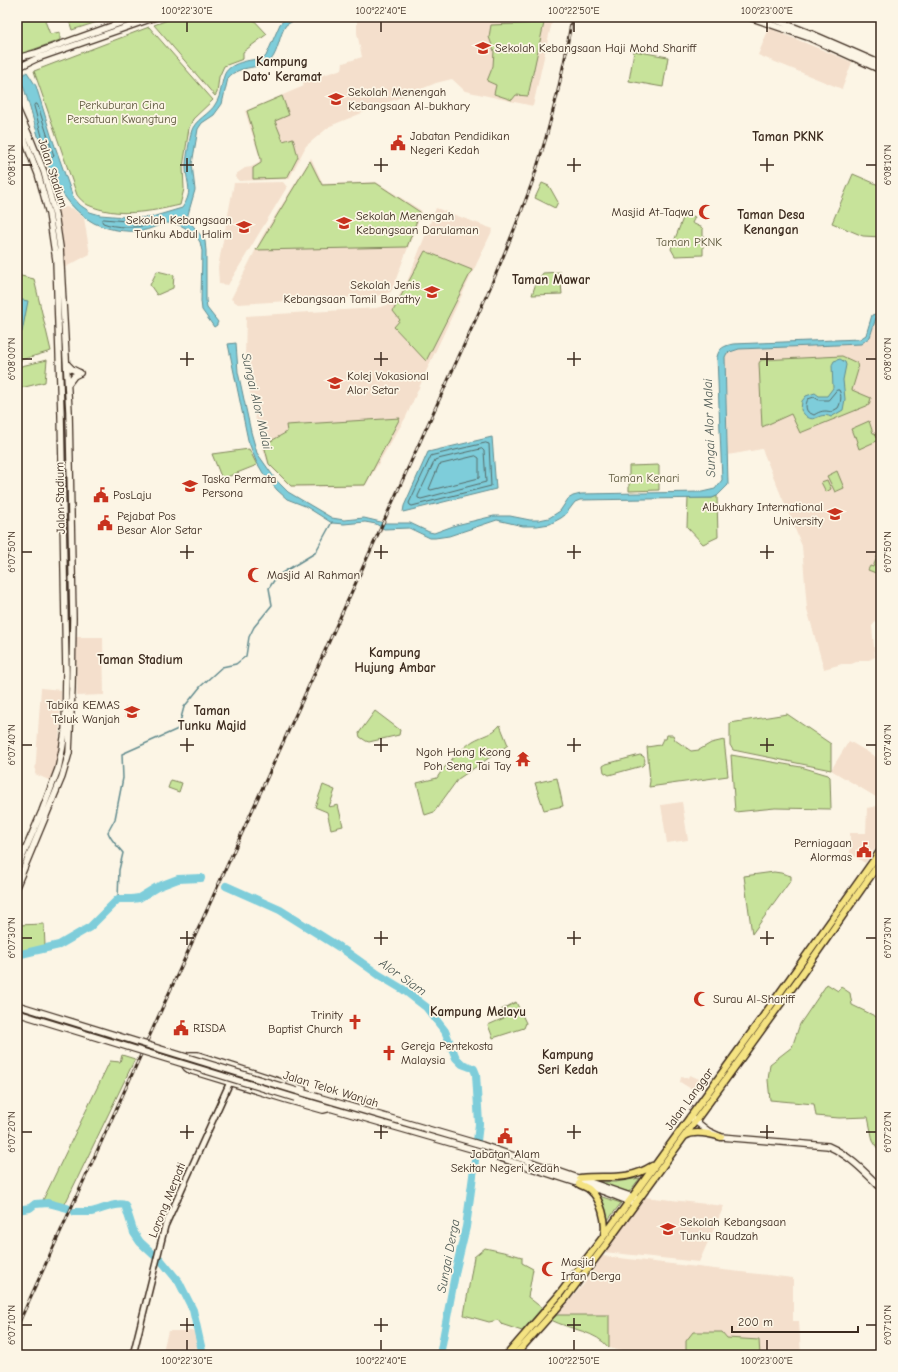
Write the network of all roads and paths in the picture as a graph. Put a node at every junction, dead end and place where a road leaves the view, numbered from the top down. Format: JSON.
{"nodes":[{"id":1,"x":137,"y":17,"type":"edge"},
{"id":2,"x":156,"y":17,"type":"edge"},
{"id":3,"x":750,"y":17,"type":"edge"},
{"id":4,"x":768,"y":17,"type":"edge"},
{"id":5,"x":17,"y":58,"type":"edge"},
{"id":6,"x":881,"y":64,"type":"edge"},
{"id":7,"x":17,"y":68,"type":"edge"},
{"id":8,"x":881,"y":70,"type":"edge"},
{"id":9,"x":17,"y":109,"type":"edge"},
{"id":10,"x":17,"y":120,"type":"edge"},
{"id":11,"x":67,"y":364,"type":"junction"},
{"id":12,"x":68,"y":384,"type":"junction"},
{"id":13,"x":881,"y":850,"type":"edge"},
{"id":14,"x":881,"y":861,"type":"edge"},
{"id":15,"x":17,"y":869,"type":"edge"},
{"id":16,"x":869,"y":874,"type":"junction"},
{"id":17,"x":17,"y":885,"type":"edge"},
{"id":18,"x":17,"y":1005,"type":"edge"},
{"id":19,"x":17,"y":1013,"type":"edge"},
{"id":20,"x":230,"y":1082,"type":"junction"},
{"id":21,"x":335,"y":1105,"type":"junction"},
{"id":22,"x":690,"y":1117,"type":"junction"},
{"id":23,"x":695,"y":1121,"type":"junction"},
{"id":24,"x":684,"y":1137,"type":"junction"},
{"id":25,"x":721,"y":1137,"type":"junction"},
{"id":26,"x":656,"y":1164,"type":"junction"},
{"id":27,"x":579,"y":1181,"type":"junction"},
{"id":28,"x":881,"y":1188,"type":"edge"},
{"id":29,"x":634,"y":1200,"type":"junction"},
{"id":30,"x":604,"y":1236,"type":"junction"},
{"id":31,"x":133,"y":1355,"type":"edge"},
{"id":32,"x":507,"y":1355,"type":"edge"},
{"id":33,"x":515,"y":1355,"type":"edge"}],
"edges":[{"from":1,"to":5,"type":"main road"},
{"from":2,"to":7,"type":"main road"},
{"from":3,"to":8,"type":"main road"},
{"from":4,"to":6,"type":"main road"},
{"from":9,"to":11,"type":"main road","name":"Jalan Stadium"},
{"from":10,"to":15,"type":"main road","name":"Jalan Stadium"},
{"from":11,"to":12,"type":"main road","name":"Jalan Stadium"},
{"from":11,"to":12,"type":"main road"},
{"from":12,"to":17,"type":"main road","name":"Jalan Stadium"},
{"from":13,"to":16,"type":"main road","name":"Jalan Langgar"},
{"from":14,"to":16,"type":"main road","name":"Jalan Langgar"},
{"from":16,"to":22,"type":"main road","name":"Jalan Langgar"},
{"from":16,"to":23,"type":"main road","name":"Jalan Langgar"},
{"from":18,"to":21,"type":"main road","name":"Jalan Telok Wanjah","bridge":true},
{"from":19,"to":21,"type":"main road","name":"Jalan Telok Wanjah","bridge":true},
{"from":20,"to":21,"type":"main road"},
{"from":20,"to":21,"type":"main road"},
{"from":20,"to":31,"type":"street","name":"Lorong Merpati"},
{"from":21,"to":27,"type":"main road","name":"Jalan Telok Wanjah"},
{"from":22,"to":23,"type":"main road"},
{"from":22,"to":26,"type":"main road","name":"Jalan Langgar"},
{"from":23,"to":24,"type":"main road","name":"Jalan Langgar"},
{"from":23,"to":25,"type":"main road"},
{"from":24,"to":25,"type":"main road"},
{"from":24,"to":29,"type":"main road","name":"Jalan Langgar"},
{"from":25,"to":28,"type":"main road"},
{"from":26,"to":27,"type":"main road"},
{"from":26,"to":29,"type":"main road","name":"Jalan Langgar"},
{"from":27,"to":29,"type":"main road","name":"Jalan Telok Wanjah"},
{"from":27,"to":30,"type":"main road"},
{"from":29,"to":30,"type":"main road","name":"Jalan Langgar"},
{"from":29,"to":33,"type":"main road","name":"Jalan Langgar"},
{"from":30,"to":32,"type":"main road","name":"Jalan Langgar"}]}
